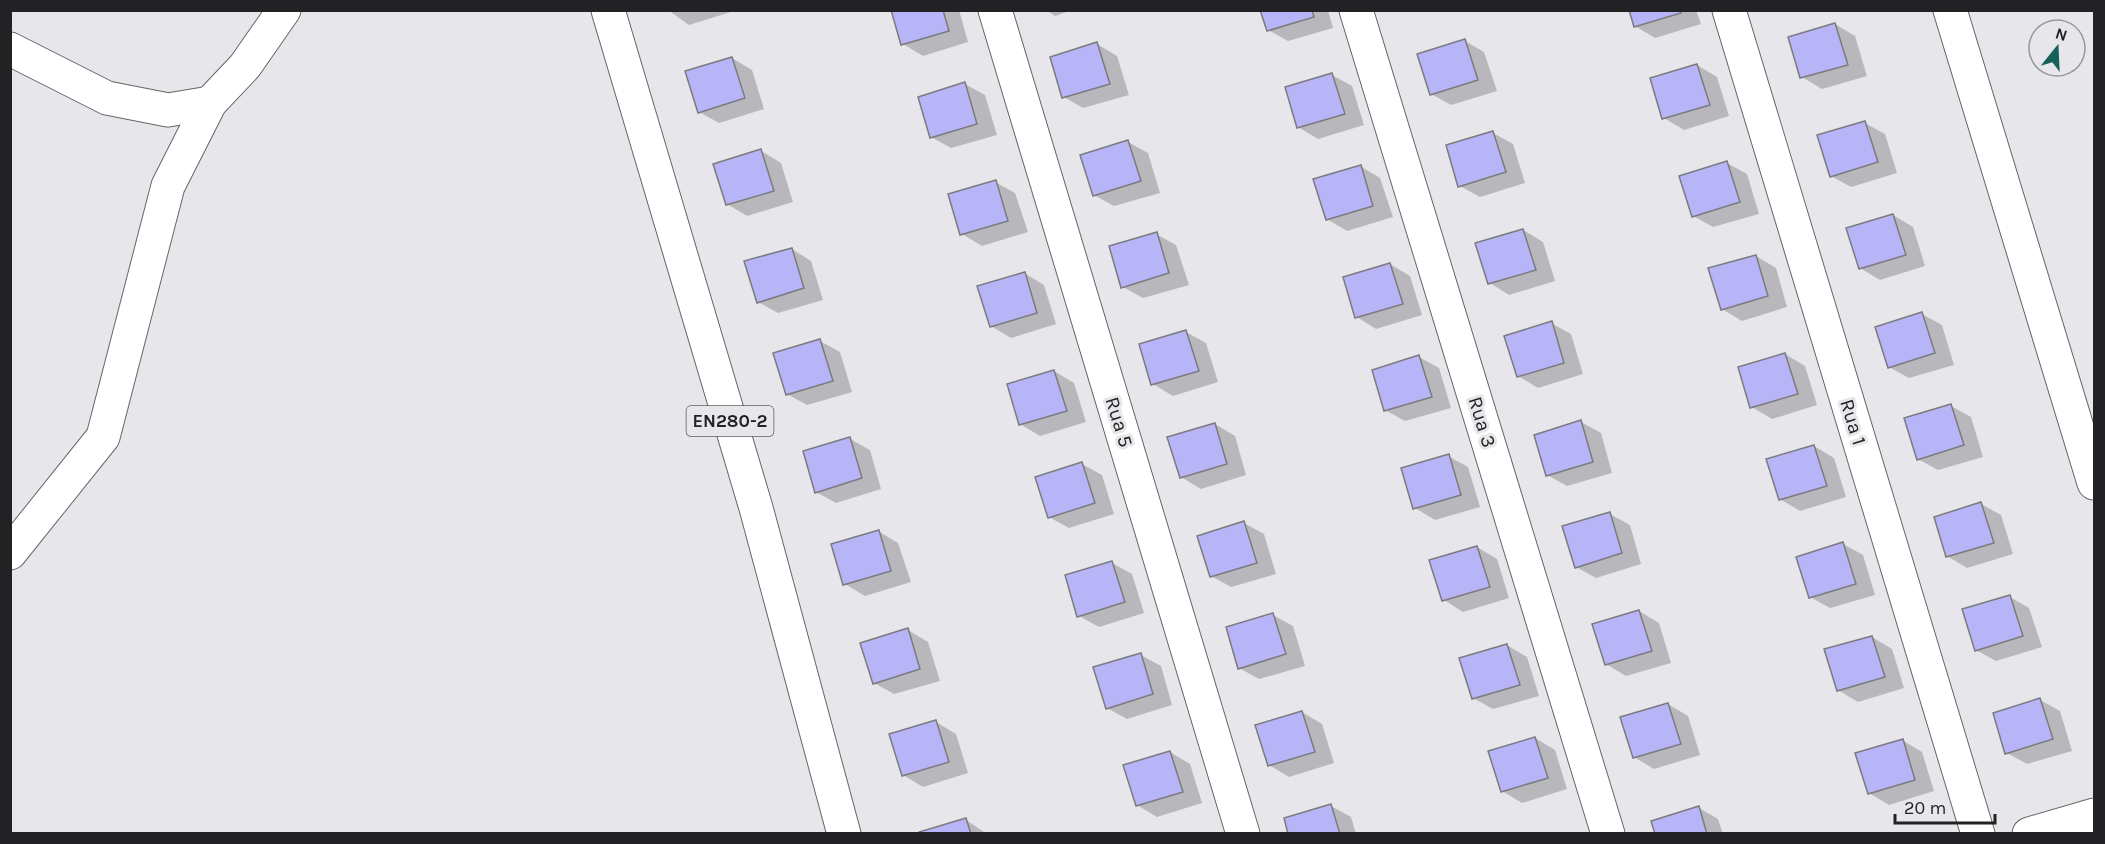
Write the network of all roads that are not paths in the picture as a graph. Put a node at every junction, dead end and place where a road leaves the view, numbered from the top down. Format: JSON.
{"nodes":[{"id":1,"x":284,"y":10,"type":"edge"},
{"id":2,"x":608,"y":10,"type":"edge"},
{"id":3,"x":995,"y":10,"type":"edge"},
{"id":4,"x":1356,"y":10,"type":"edge"},
{"id":5,"x":1729,"y":10,"type":"edge"},
{"id":6,"x":1950,"y":10,"type":"edge"},
{"id":7,"x":10,"y":49,"type":"edge"},
{"id":8,"x":210,"y":103,"type":"junction"},
{"id":9,"x":2094,"y":483,"type":"edge"},
{"id":10,"x":10,"y":553,"type":"edge"},
{"id":11,"x":2094,"y":815,"type":"edge"},
{"id":12,"x":844,"y":834,"type":"edge"},
{"id":13,"x":1244,"y":834,"type":"edge"},
{"id":14,"x":1608,"y":834,"type":"edge"},
{"id":15,"x":1978,"y":834,"type":"edge"},
{"id":16,"x":2029,"y":834,"type":"edge"}],
"edges":[{"from":1,"to":8,"type":"street"},
{"from":2,"to":12,"type":"street","number":"EN280-2"},
{"from":3,"to":13,"type":"street","name":"Rua 5"},
{"from":4,"to":14,"type":"street","name":"Rua 3"},
{"from":5,"to":15,"type":"street","name":"Rua 1"},
{"from":6,"to":9,"type":"street"},
{"from":7,"to":8,"type":"street"},
{"from":8,"to":10,"type":"street"},
{"from":11,"to":16,"type":"street"}]}
